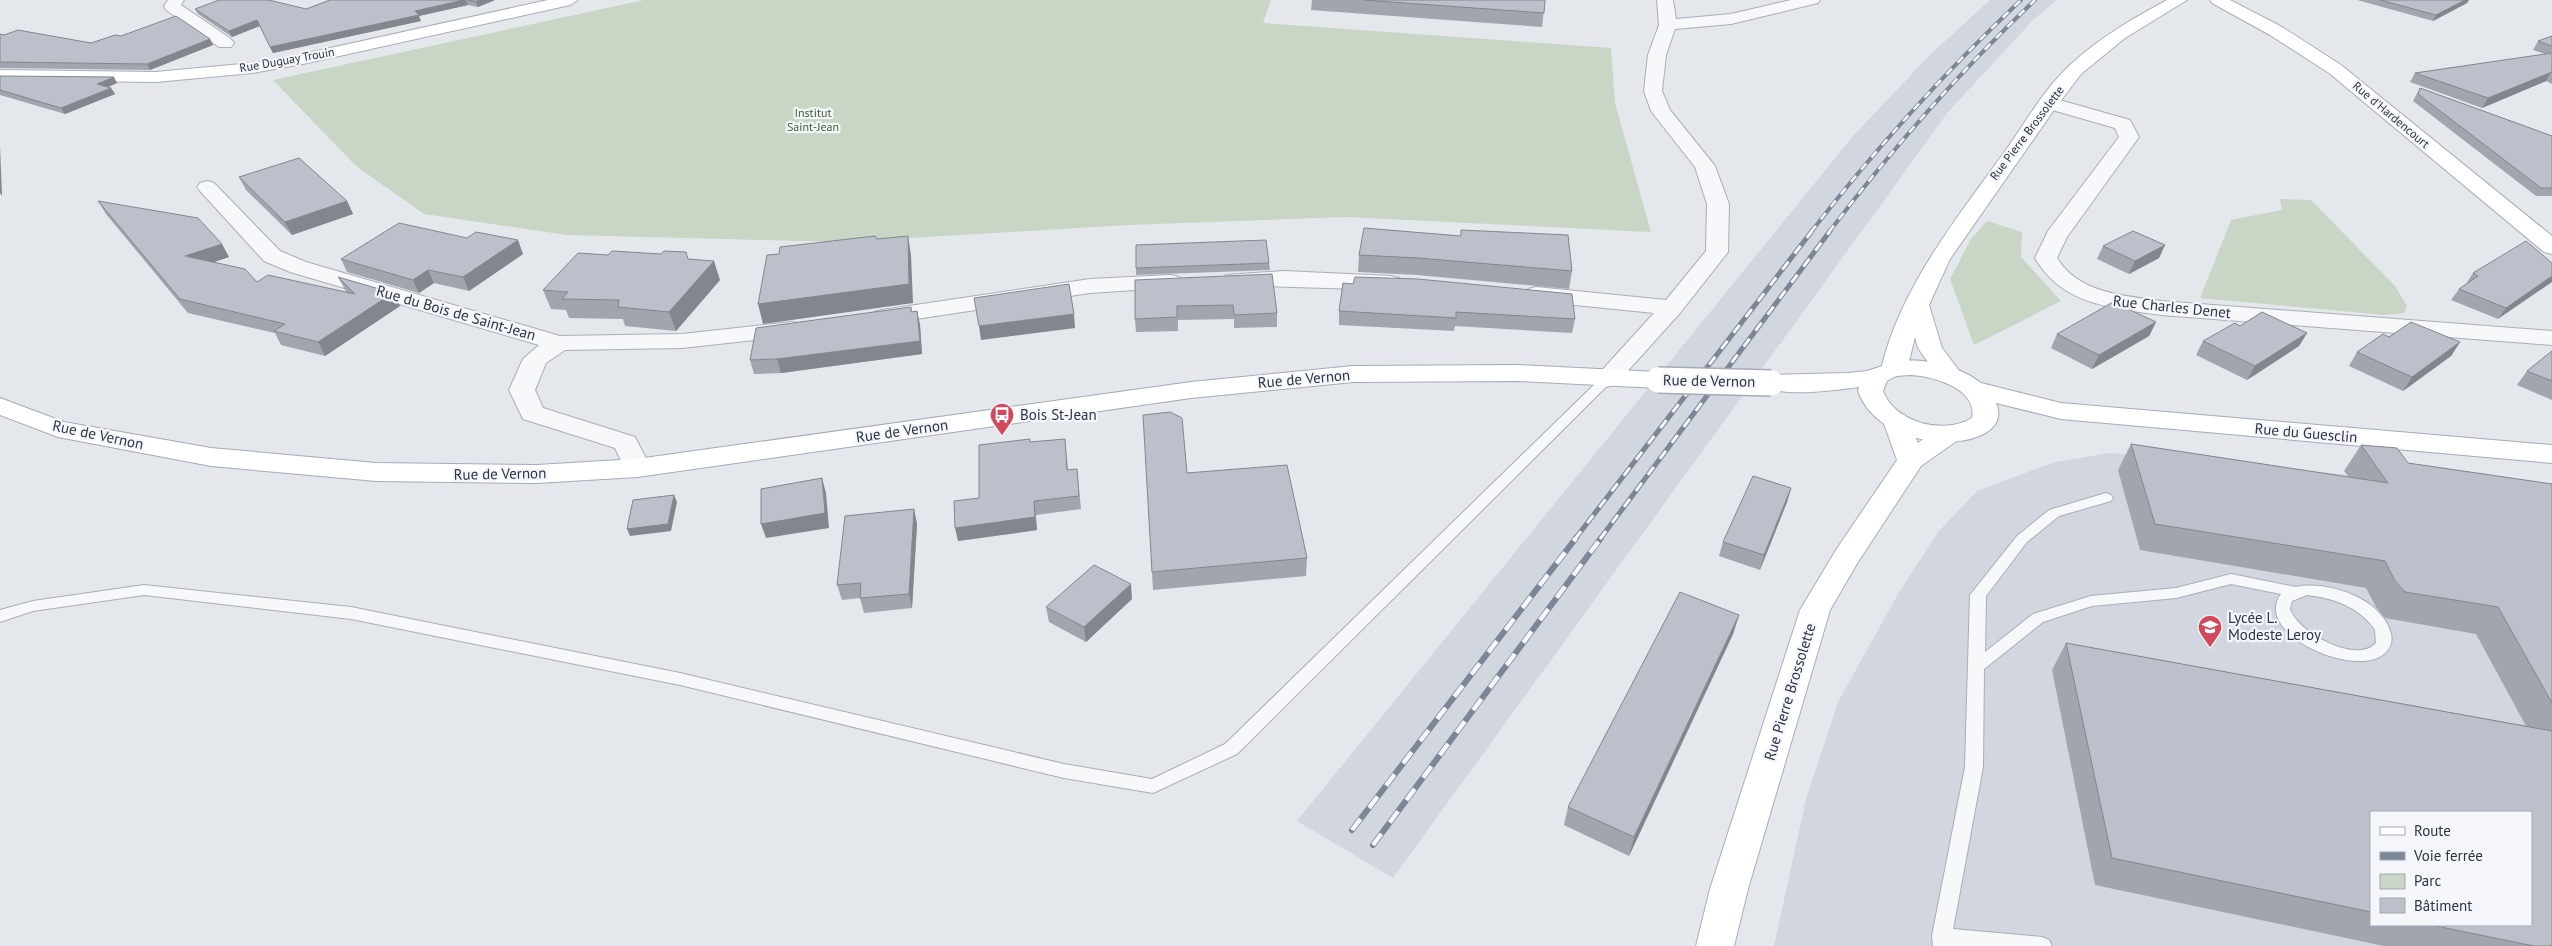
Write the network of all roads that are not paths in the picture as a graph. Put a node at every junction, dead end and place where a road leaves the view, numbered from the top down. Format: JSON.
{"nodes":[{"id":1,"x":176,"y":0,"type":"edge"},
{"id":2,"x":570,"y":0,"type":"edge"},
{"id":3,"x":1665,"y":0,"type":"edge"},
{"id":4,"x":1812,"y":0,"type":"edge"},
{"id":5,"x":2179,"y":0,"type":"edge"},
{"id":6,"x":2218,"y":0,"type":"edge"},
{"id":7,"x":1668,"y":25,"type":"junction"},
{"id":8,"x":225,"y":43,"type":"dead end"},
{"id":9,"x":0,"y":74,"type":"edge"},
{"id":10,"x":2049,"y":103,"type":"junction"},
{"id":11,"x":207,"y":187,"type":"dead end"},
{"id":12,"x":2552,"y":247,"type":"edge"},
{"id":13,"x":1417,"y":284,"type":"edge"},
{"id":14,"x":1512,"y":292,"type":"edge"},
{"id":15,"x":1918,"y":306,"type":"junction"},
{"id":16,"x":1672,"y":308,"type":"junction"},
{"id":17,"x":865,"y":319,"type":"edge"},
{"id":18,"x":816,"y":326,"type":"edge"},
{"id":19,"x":2552,"y":338,"type":"edge"},
{"id":20,"x":559,"y":344,"type":"junction"},
{"id":21,"x":1885,"y":373,"type":"junction"},
{"id":22,"x":1950,"y":376,"type":"junction"},
{"id":23,"x":1608,"y":379,"type":"junction"},
{"id":24,"x":1811,"y":385,"type":"junction"},
{"id":25,"x":1973,"y":389,"type":"junction"},
{"id":26,"x":0,"y":406,"type":"edge"},
{"id":27,"x":2061,"y":411,"type":"junction"},
{"id":28,"x":1887,"y":415,"type":"junction"},
{"id":29,"x":1985,"y":420,"type":"junction"},
{"id":30,"x":1949,"y":434,"type":"junction"},
{"id":31,"x":2552,"y":454,"type":"edge"},
{"id":32,"x":1911,"y":460,"type":"junction"},
{"id":33,"x":638,"y":468,"type":"junction"},
{"id":34,"x":2106,"y":498,"type":"dead end"},
{"id":35,"x":2295,"y":592,"type":"junction"},
{"id":36,"x":0,"y":616,"type":"edge"},
{"id":37,"x":1976,"y":666,"type":"junction"},
{"id":38,"x":1942,"y":941,"type":"edge"},
{"id":39,"x":1715,"y":946,"type":"edge"},
{"id":40,"x":2042,"y":946,"type":"edge"}],
"edges":[{"from":1,"to":8,"type":"street"},
{"from":2,"to":9,"type":"main road","name":"Rue Duguay Trouin"},
{"from":3,"to":7,"type":"street"},
{"from":4,"to":7,"type":"street"},
{"from":5,"to":10,"type":"main road","name":"Rue Pierre Brossolette"},
{"from":6,"to":12,"type":"main road","name":"Rue d'Hardencourt"},
{"from":7,"to":16,"type":"street"},
{"from":10,"to":15,"type":"main road","name":"Rue Pierre Brossolette"},
{"from":10,"to":19,"type":"street","name":"Rue Charles Denet"},
{"from":11,"to":20,"type":"street","name":"Rue du Bois de Saint-Jean"},
{"from":13,"to":17,"type":"street"},
{"from":14,"to":16,"type":"street"},
{"from":15,"to":21,"type":"main road","name":"Rue Pierre Brossolette"},
{"from":15,"to":22,"type":"main road"},
{"from":16,"to":23,"type":"street"},
{"from":18,"to":20,"type":"street","name":"Rue du Bois de Saint-Jean"},
{"from":20,"to":33,"type":"street","name":"Rue du Bois de Saint-Jean"},
{"from":21,"to":22,"type":"main road","name":"Rue de Vernon"},
{"from":21,"to":24,"type":"main road","name":"Rue de Vernon"},
{"from":21,"to":28,"type":"main road","name":"Rue Pierre Brossolette"},
{"from":22,"to":25,"type":"main road"},
{"from":23,"to":24,"type":"main road","name":"Rue de Vernon","bridge":true},
{"from":23,"to":33,"type":"main road","name":"Rue de Vernon"},
{"from":23,"to":36,"type":"lane"},
{"from":24,"to":28,"type":"main road","name":"Rue de Vernon"},
{"from":25,"to":27,"type":"main road"},
{"from":25,"to":29,"type":"main road"},
{"from":26,"to":33,"type":"main road","name":"Rue de Vernon"},
{"from":27,"to":29,"type":"main road"},
{"from":27,"to":31,"type":"main road","name":"Rue du Guesclin"},
{"from":28,"to":30,"type":"main road","name":"Rue de Vernon"},
{"from":28,"to":32,"type":"main road"},
{"from":29,"to":30,"type":"main road"},
{"from":30,"to":32,"type":"main road","name":"Rue Pierre Brossolette"},
{"from":32,"to":39,"type":"main road","name":"Rue Pierre Brossolette"},
{"from":34,"to":37,"type":"lane"},
{"from":35,"to":35,"type":"lane"},
{"from":35,"to":37,"type":"lane"},
{"from":37,"to":38,"type":"lane"},
{"from":38,"to":40,"type":"lane"}]}
